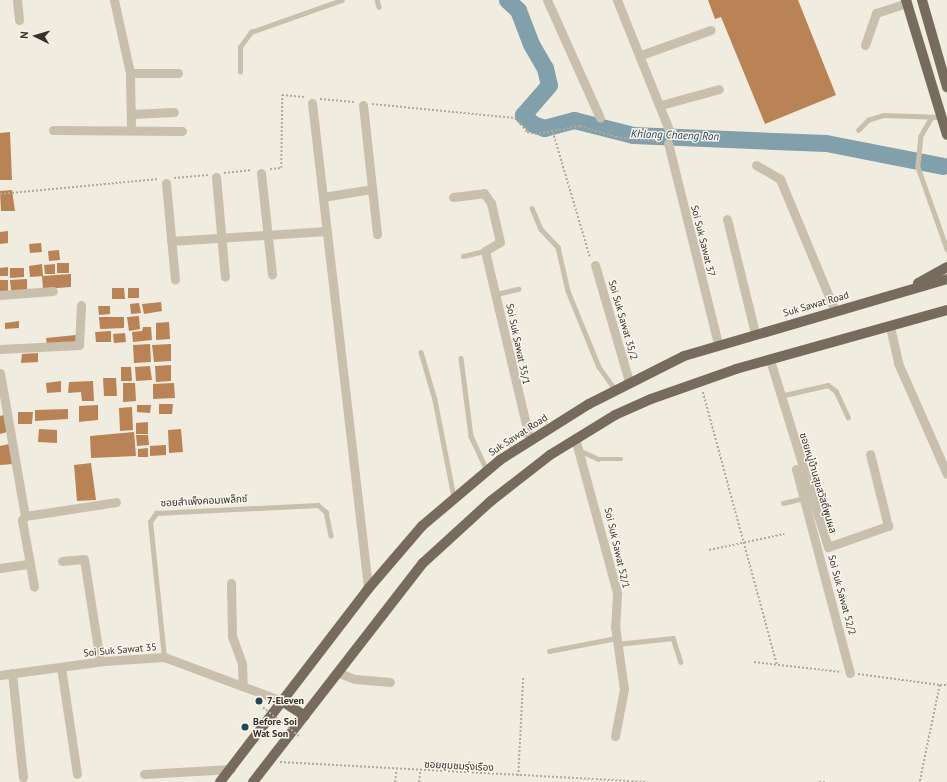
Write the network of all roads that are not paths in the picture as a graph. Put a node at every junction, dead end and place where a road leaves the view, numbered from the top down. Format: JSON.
{"nodes":[{"id":1,"x":17,"y":0,"type":"edge"},
{"id":2,"x":114,"y":0,"type":"edge"},
{"id":3,"x":342,"y":0,"type":"edge"},
{"id":4,"x":377,"y":0,"type":"edge"},
{"id":5,"x":548,"y":0,"type":"edge"},
{"id":6,"x":922,"y":0,"type":"edge"},
{"id":7,"x":620,"y":1,"type":"edge"},
{"id":8,"x":906,"y":2,"type":"edge"},
{"id":9,"x":379,"y":7,"type":"dead end"},
{"id":10,"x":19,"y":20,"type":"dead end"},
{"id":11,"x":711,"y":30,"type":"dead end"},
{"id":12,"x":865,"y":45,"type":"dead end"},
{"id":13,"x":641,"y":55,"type":"junction"},
{"id":14,"x":240,"y":72,"type":"dead end"},
{"id":15,"x":130,"y":73,"type":"junction"},
{"id":16,"x":178,"y":73,"type":"dead end"},
{"id":17,"x":947,"y":87,"type":"edge"},
{"id":18,"x":719,"y":89,"type":"dead end"},
{"id":19,"x":310,"y":99,"type":"road end"},
{"id":20,"x":364,"y":104,"type":"road end"},
{"id":21,"x":661,"y":105,"type":"junction"},
{"id":22,"x":174,"y":112,"type":"dead end"},
{"id":23,"x":131,"y":114,"type":"junction"},
{"id":24,"x":937,"y":117,"type":"junction"},
{"id":25,"x":600,"y":118,"type":"dead end"},
{"id":26,"x":53,"y":130,"type":"dead end"},
{"id":27,"x":131,"y":130,"type":"junction"},
{"id":28,"x":669,"y":130,"type":"dead end"},
{"id":29,"x":858,"y":130,"type":"dead end"},
{"id":30,"x":182,"y":131,"type":"dead end"},
{"id":31,"x":947,"y":135,"type":"edge"},
{"id":32,"x":668,"y":143,"type":"road end"},
{"id":33,"x":756,"y":165,"type":"dead end"},
{"id":34,"x":261,"y":171,"type":"road end"},
{"id":35,"x":215,"y":175,"type":"road end"},
{"id":36,"x":167,"y":180,"type":"road end"},
{"id":37,"x":372,"y":190,"type":"junction"},
{"id":38,"x":323,"y":197,"type":"junction"},
{"id":39,"x":453,"y":197,"type":"dead end"},
{"id":40,"x":532,"y":208,"type":"dead end"},
{"id":41,"x":727,"y":219,"type":"dead end"},
{"id":42,"x":327,"y":231,"type":"junction"},
{"id":43,"x":377,"y":234,"type":"dead end"},
{"id":44,"x":268,"y":235,"type":"junction"},
{"id":45,"x":221,"y":238,"type":"junction"},
{"id":46,"x":171,"y":241,"type":"junction"},
{"id":47,"x":947,"y":249,"type":"edge"},
{"id":48,"x":485,"y":251,"type":"junction"},
{"id":49,"x":463,"y":256,"type":"dead end"},
{"id":50,"x":595,"y":265,"type":"road end"},
{"id":51,"x":947,"y":267,"type":"edge"},
{"id":52,"x":272,"y":274,"type":"dead end"},
{"id":53,"x":225,"y":277,"type":"dead end"},
{"id":54,"x":947,"y":279,"type":"edge"},
{"id":55,"x":175,"y":280,"type":"dead end"},
{"id":56,"x":518,"y":289,"type":"dead end"},
{"id":57,"x":54,"y":291,"type":"dead end"},
{"id":58,"x":900,"y":292,"type":"junction"},
{"id":59,"x":496,"y":294,"type":"junction"},
{"id":60,"x":0,"y":295,"type":"edge"},
{"id":61,"x":81,"y":305,"type":"dead end"},
{"id":62,"x":947,"y":310,"type":"edge"},
{"id":63,"x":835,"y":311,"type":"junction"},
{"id":64,"x":932,"y":314,"type":"junction"},
{"id":65,"x":947,"y":317,"type":"edge"},
{"id":66,"x":890,"y":327,"type":"junction"},
{"id":67,"x":755,"y":333,"type":"junction"},
{"id":68,"x":718,"y":344,"type":"junction"},
{"id":69,"x":0,"y":349,"type":"edge"},
{"id":70,"x":421,"y":352,"type":"dead end"},
{"id":71,"x":461,"y":358,"type":"dead end"},
{"id":72,"x":767,"y":361,"type":"junction"},
{"id":73,"x":0,"y":373,"type":"edge"},
{"id":74,"x":629,"y":381,"type":"junction"},
{"id":75,"x":615,"y":389,"type":"junction"},
{"id":76,"x":780,"y":396,"type":"junction"},
{"id":77,"x":3,"y":415,"type":"edge"},
{"id":78,"x":848,"y":417,"type":"dead end"},
{"id":79,"x":575,"y":438,"type":"junction"},
{"id":80,"x":530,"y":442,"type":"junction"},
{"id":81,"x":579,"y":450,"type":"junction"},
{"id":82,"x":870,"y":454,"type":"dead end"},
{"id":83,"x":621,"y":459,"type":"dead end"},
{"id":84,"x":487,"y":470,"type":"junction"},
{"id":85,"x":947,"y":474,"type":"edge"},
{"id":86,"x":454,"y":497,"type":"junction"},
{"id":87,"x":804,"y":498,"type":"junction"},
{"id":88,"x":116,"y":502,"type":"dead end"},
{"id":89,"x":783,"y":503,"type":"dead end"},
{"id":90,"x":25,"y":516,"type":"junction"},
{"id":91,"x":331,"y":535,"type":"dead end"},
{"id":92,"x":62,"y":561,"type":"dead end"},
{"id":93,"x":30,"y":564,"type":"junction"},
{"id":94,"x":0,"y":568,"type":"edge"},
{"id":95,"x":231,"y":583,"type":"dead end"},
{"id":96,"x":34,"y":587,"type":"dead end"},
{"id":97,"x":368,"y":588,"type":"junction"},
{"id":98,"x":617,"y":641,"type":"junction"},
{"id":99,"x":549,"y":651,"type":"dead end"},
{"id":100,"x":164,"y":657,"type":"junction"},
{"id":101,"x":100,"y":661,"type":"junction"},
{"id":102,"x":681,"y":662,"type":"dead end"},
{"id":103,"x":61,"y":667,"type":"junction"},
{"id":104,"x":12,"y":673,"type":"junction"},
{"id":105,"x":339,"y":673,"type":"junction"},
{"id":106,"x":850,"y":673,"type":"road end"},
{"id":107,"x":0,"y":675,"type":"edge"},
{"id":108,"x":390,"y":682,"type":"dead end"},
{"id":109,"x":243,"y":686,"type":"junction"},
{"id":110,"x":282,"y":701,"type":"junction"},
{"id":111,"x":305,"y":716,"type":"junction"},
{"id":112,"x":614,"y":736,"type":"dead end"},
{"id":113,"x":231,"y":769,"type":"junction"},
{"id":114,"x":77,"y":774,"type":"dead end"},
{"id":115,"x":144,"y":774,"type":"dead end"},
{"id":116,"x":23,"y":777,"type":"dead end"},
{"id":117,"x":220,"y":782,"type":"edge"},
{"id":118,"x":253,"y":782,"type":"edge"}],
"edges":[{"from":1,"to":10,"type":"street"},
{"from":2,"to":15,"type":"street"},
{"from":3,"to":14,"type":"lane"},
{"from":4,"to":9,"type":"lane"},
{"from":5,"to":25,"type":"street"},
{"from":6,"to":17,"type":"main road"},
{"from":7,"to":13,"type":"street"},
{"from":8,"to":12,"type":"street"},
{"from":8,"to":24,"type":"main road"},
{"from":11,"to":13,"type":"street"},
{"from":13,"to":21,"type":"street"},
{"from":15,"to":16,"type":"street"},
{"from":15,"to":23,"type":"street"},
{"from":18,"to":21,"type":"street"},
{"from":19,"to":38,"type":"street"},
{"from":20,"to":37,"type":"street"},
{"from":21,"to":28,"type":"street"},
{"from":22,"to":23,"type":"street"},
{"from":23,"to":27,"type":"street"},
{"from":24,"to":29,"type":"lane"},
{"from":24,"to":31,"type":"main road"},
{"from":24,"to":47,"type":"lane"},
{"from":26,"to":27,"type":"street"},
{"from":27,"to":30,"type":"street"},
{"from":32,"to":68,"type":"street","name":"Soi Suk Sawat 37"},
{"from":33,"to":63,"type":"street"},
{"from":34,"to":44,"type":"street"},
{"from":35,"to":45,"type":"street"},
{"from":36,"to":46,"type":"street"},
{"from":37,"to":38,"type":"street"},
{"from":37,"to":43,"type":"street"},
{"from":38,"to":42,"type":"street"},
{"from":39,"to":48,"type":"street"},
{"from":40,"to":75,"type":"lane"},
{"from":41,"to":67,"type":"street"},
{"from":42,"to":44,"type":"street"},
{"from":42,"to":97,"type":"street"},
{"from":44,"to":45,"type":"street"},
{"from":44,"to":52,"type":"street"},
{"from":45,"to":46,"type":"street"},
{"from":45,"to":53,"type":"street"},
{"from":46,"to":55,"type":"street"},
{"from":48,"to":49,"type":"lane"},
{"from":48,"to":59,"type":"street","name":"Soi Suk Sawat 35/1"},
{"from":50,"to":74,"type":"street","name":"Soi Suk Sawat 35/2"},
{"from":51,"to":58,"type":"main road"},
{"from":54,"to":58,"type":"main road","name":"Suk Sawat Road"},
{"from":56,"to":59,"type":"lane"},
{"from":57,"to":60,"type":"street"},
{"from":58,"to":63,"type":"main road","name":"Suk Sawat Road"},
{"from":59,"to":80,"type":"street","name":"Soi Suk Sawat 35/1"},
{"from":61,"to":69,"type":"street"},
{"from":62,"to":64,"type":"main road"},
{"from":63,"to":67,"type":"main road","name":"Suk Sawat Road"},
{"from":64,"to":65,"type":"street"},
{"from":64,"to":66,"type":"main road"},
{"from":66,"to":72,"type":"main road"},
{"from":66,"to":85,"type":"street"},
{"from":67,"to":68,"type":"main road","name":"Suk Sawat Road"},
{"from":68,"to":74,"type":"main road","name":"Suk Sawat Road"},
{"from":70,"to":86,"type":"lane"},
{"from":71,"to":84,"type":"lane"},
{"from":72,"to":76,"type":"street","name":"ซอยหมู่บ้านสุขสวัสดิ์พูนผล"},
{"from":72,"to":79,"type":"main road"},
{"from":72,"to":87,"type":"street","name":"Soi Suk Sawat 52/2"},
{"from":73,"to":77,"type":"street"},
{"from":74,"to":75,"type":"main road","name":"Suk Sawat Road"},
{"from":75,"to":80,"type":"main road","name":"Suk Sawat Road"},
{"from":76,"to":78,"type":"lane"},
{"from":76,"to":82,"type":"street","name":"ซอยหมู่บ้านสุขสวัสดิ์พูนผล"},
{"from":77,"to":90,"type":"street"},
{"from":79,"to":81,"type":"street","name":"Soi Suk Sawat 52/1"},
{"from":79,"to":105,"type":"main road"},
{"from":80,"to":84,"type":"main road","name":"Suk Sawat Road"},
{"from":81,"to":83,"type":"lane"},
{"from":81,"to":98,"type":"street","name":"Soi Suk Sawat 52/1"},
{"from":84,"to":86,"type":"main road","name":"Suk Sawat Road"},
{"from":86,"to":97,"type":"main road","name":"Suk Sawat Road"},
{"from":87,"to":89,"type":"lane"},
{"from":87,"to":106,"type":"street","name":"Soi Suk Sawat 52/2"},
{"from":88,"to":90,"type":"street"},
{"from":90,"to":93,"type":"street"},
{"from":91,"to":100,"type":"lane","name":"ซอยสำเพ็งคอมเพล็กซ์"},
{"from":92,"to":101,"type":"street"},
{"from":93,"to":94,"type":"street"},
{"from":93,"to":96,"type":"street"},
{"from":95,"to":109,"type":"street"},
{"from":97,"to":110,"type":"main road","name":"Suk Sawat Road"},
{"from":98,"to":99,"type":"lane"},
{"from":98,"to":102,"type":"lane"},
{"from":98,"to":112,"type":"street","name":"Soi Suk Sawat 52/1"},
{"from":100,"to":101,"type":"street","name":"Soi Suk Sawat 35"},
{"from":100,"to":109,"type":"street","name":"Soi Suk Sawat 35"},
{"from":101,"to":103,"type":"street","name":"Soi Suk Sawat 35"},
{"from":103,"to":104,"type":"street","name":"Soi Suk Sawat 35"},
{"from":103,"to":114,"type":"street"},
{"from":104,"to":107,"type":"street","name":"Soi Suk Sawat 35"},
{"from":104,"to":116,"type":"street"},
{"from":105,"to":108,"type":"street"},
{"from":105,"to":111,"type":"main road"},
{"from":109,"to":110,"type":"street","name":"Soi Suk Sawat 35"},
{"from":110,"to":111,"type":"main road"},
{"from":110,"to":113,"type":"main road","name":"Suk Sawat Road"},
{"from":111,"to":118,"type":"main road"},
{"from":113,"to":115,"type":"street"},
{"from":113,"to":117,"type":"main road","name":"Suk Sawat Road"}]}
